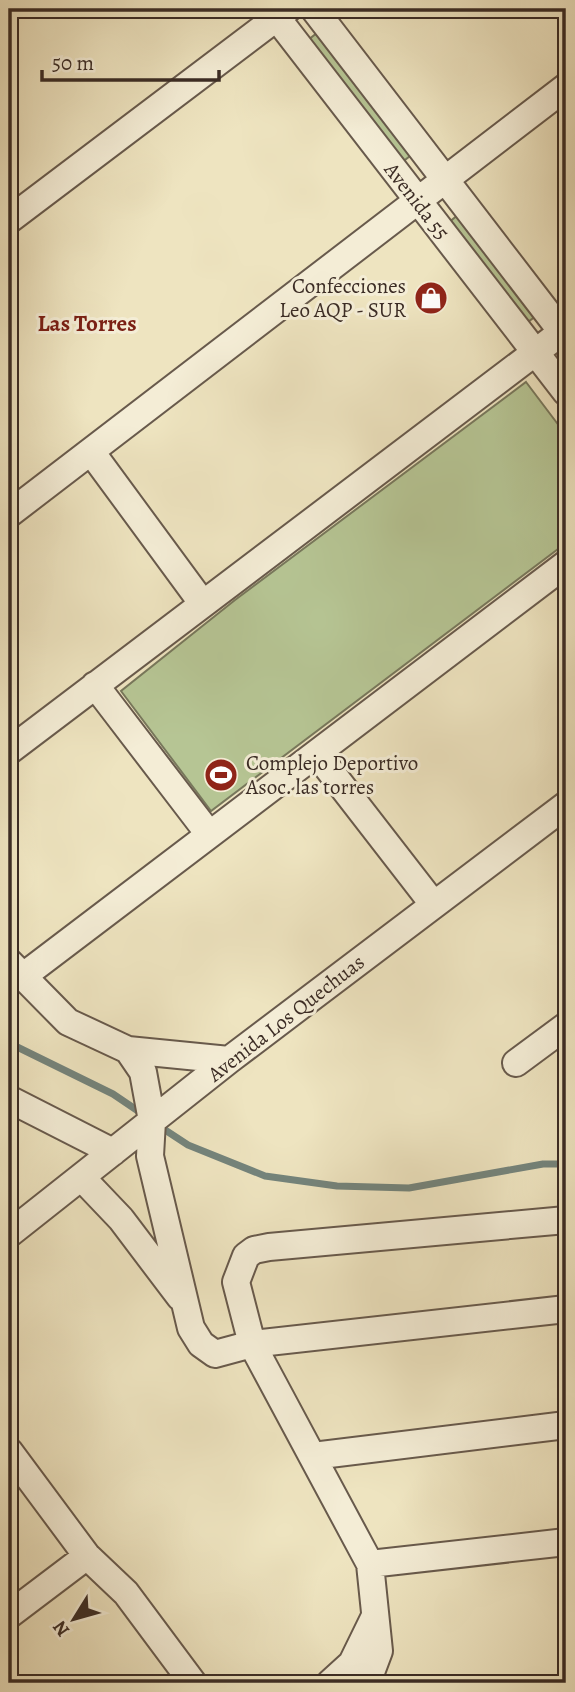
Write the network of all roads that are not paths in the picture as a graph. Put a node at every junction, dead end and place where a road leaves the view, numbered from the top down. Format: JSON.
{"nodes":[{"id":1,"x":314,"y":9,"type":"edge"},
{"id":2,"x":278,"y":12,"type":"edge"},
{"id":3,"x":566,"y":87,"type":"edge"},
{"id":4,"x":445,"y":180,"type":"junction"},
{"id":5,"x":417,"y":201,"type":"junction"},
{"id":6,"x":9,"y":220,"type":"edge"},
{"id":7,"x":565,"y":333,"type":"edge"},
{"id":8,"x":536,"y":353,"type":"junction"},
{"id":9,"x":566,"y":392,"type":"edge"},
{"id":10,"x":92,"y":453,"type":"junction"},
{"id":11,"x":9,"y":514,"type":"edge"},
{"id":12,"x":566,"y":564,"type":"edge"},
{"id":13,"x":203,"y":604,"type":"junction"},
{"id":14,"x":95,"y":685,"type":"junction"},
{"id":15,"x":9,"y":751,"type":"edge"},
{"id":16,"x":317,"y":754,"type":"junction"},
{"id":17,"x":566,"y":805,"type":"edge"},
{"id":18,"x":209,"y":834,"type":"junction"},
{"id":19,"x":433,"y":905,"type":"junction"},
{"id":20,"x":16,"y":969,"type":"edge"},
{"id":21,"x":566,"y":1026,"type":"edge"},
{"id":22,"x":128,"y":1050,"type":"junction"},
{"id":23,"x":229,"y":1060,"type":"junction"},
{"id":24,"x":516,"y":1063,"type":"dead end"},
{"id":25,"x":9,"y":1098,"type":"edge"},
{"id":26,"x":152,"y":1121,"type":"junction"},
{"id":27,"x":113,"y":1152,"type":"junction"},
{"id":28,"x":80,"y":1177,"type":"junction"},
{"id":29,"x":566,"y":1220,"type":"edge"},
{"id":30,"x":9,"y":1234,"type":"edge"},
{"id":31,"x":185,"y":1303,"type":"junction"},
{"id":32,"x":566,"y":1309,"type":"edge"},
{"id":33,"x":251,"y":1344,"type":"junction"},
{"id":34,"x":566,"y":1425,"type":"edge"},
{"id":35,"x":313,"y":1456,"type":"junction"},
{"id":36,"x":13,"y":1464,"type":"edge"},
{"id":37,"x":566,"y":1542,"type":"edge"},
{"id":38,"x":87,"y":1556,"type":"junction"},
{"id":39,"x":370,"y":1564,"type":"junction"},
{"id":40,"x":9,"y":1615,"type":"edge"},
{"id":41,"x":375,"y":1616,"type":"junction"},
{"id":42,"x":193,"y":1683,"type":"edge"},
{"id":43,"x":330,"y":1683,"type":"edge"},
{"id":44,"x":367,"y":1683,"type":"edge"}],
"edges":[{"from":1,"to":4,"type":"street","name":"Avenida 55"},
{"from":2,"to":5,"type":"street","name":"Avenida 55"},
{"from":2,"to":6,"type":"street"},
{"from":3,"to":4,"type":"street"},
{"from":4,"to":5,"type":"street"},
{"from":4,"to":7,"type":"street","name":"Avenida 55"},
{"from":5,"to":8,"type":"street","name":"Avenida 55"},
{"from":5,"to":10,"type":"street"},
{"from":7,"to":8,"type":"street"},
{"from":8,"to":9,"type":"street","name":"Avenida 55"},
{"from":8,"to":13,"type":"street"},
{"from":10,"to":11,"type":"street"},
{"from":10,"to":13,"type":"street"},
{"from":12,"to":16,"type":"street"},
{"from":13,"to":14,"type":"street"},
{"from":14,"to":15,"type":"street"},
{"from":14,"to":18,"type":"street"},
{"from":16,"to":18,"type":"street"},
{"from":16,"to":19,"type":"street"},
{"from":17,"to":19,"type":"street","name":"Avenida Los Quechuas"},
{"from":18,"to":20,"type":"street"},
{"from":19,"to":23,"type":"street","name":"Avenida Los Quechuas"},
{"from":20,"to":22,"type":"street"},
{"from":21,"to":24,"type":"street"},
{"from":22,"to":23,"type":"street"},
{"from":22,"to":26,"type":"street"},
{"from":23,"to":26,"type":"street","name":"Avenida Los Quechuas"},
{"from":25,"to":27,"type":"street"},
{"from":26,"to":27,"type":"street","name":"Avenida Los Quechuas"},
{"from":26,"to":31,"type":"street"},
{"from":27,"to":28,"type":"street","name":"Avenida Los Quechuas"},
{"from":28,"to":30,"type":"street","name":"Avenida Los Quechuas"},
{"from":28,"to":31,"type":"street"},
{"from":29,"to":33,"type":"street"},
{"from":31,"to":33,"type":"street"},
{"from":32,"to":33,"type":"street"},
{"from":33,"to":35,"type":"street"},
{"from":34,"to":35,"type":"street"},
{"from":35,"to":39,"type":"street"},
{"from":36,"to":38,"type":"street"},
{"from":37,"to":39,"type":"street"},
{"from":38,"to":40,"type":"street"},
{"from":38,"to":42,"type":"street"},
{"from":39,"to":41,"type":"street"},
{"from":41,"to":43,"type":"street"},
{"from":41,"to":44,"type":"street"}]}
